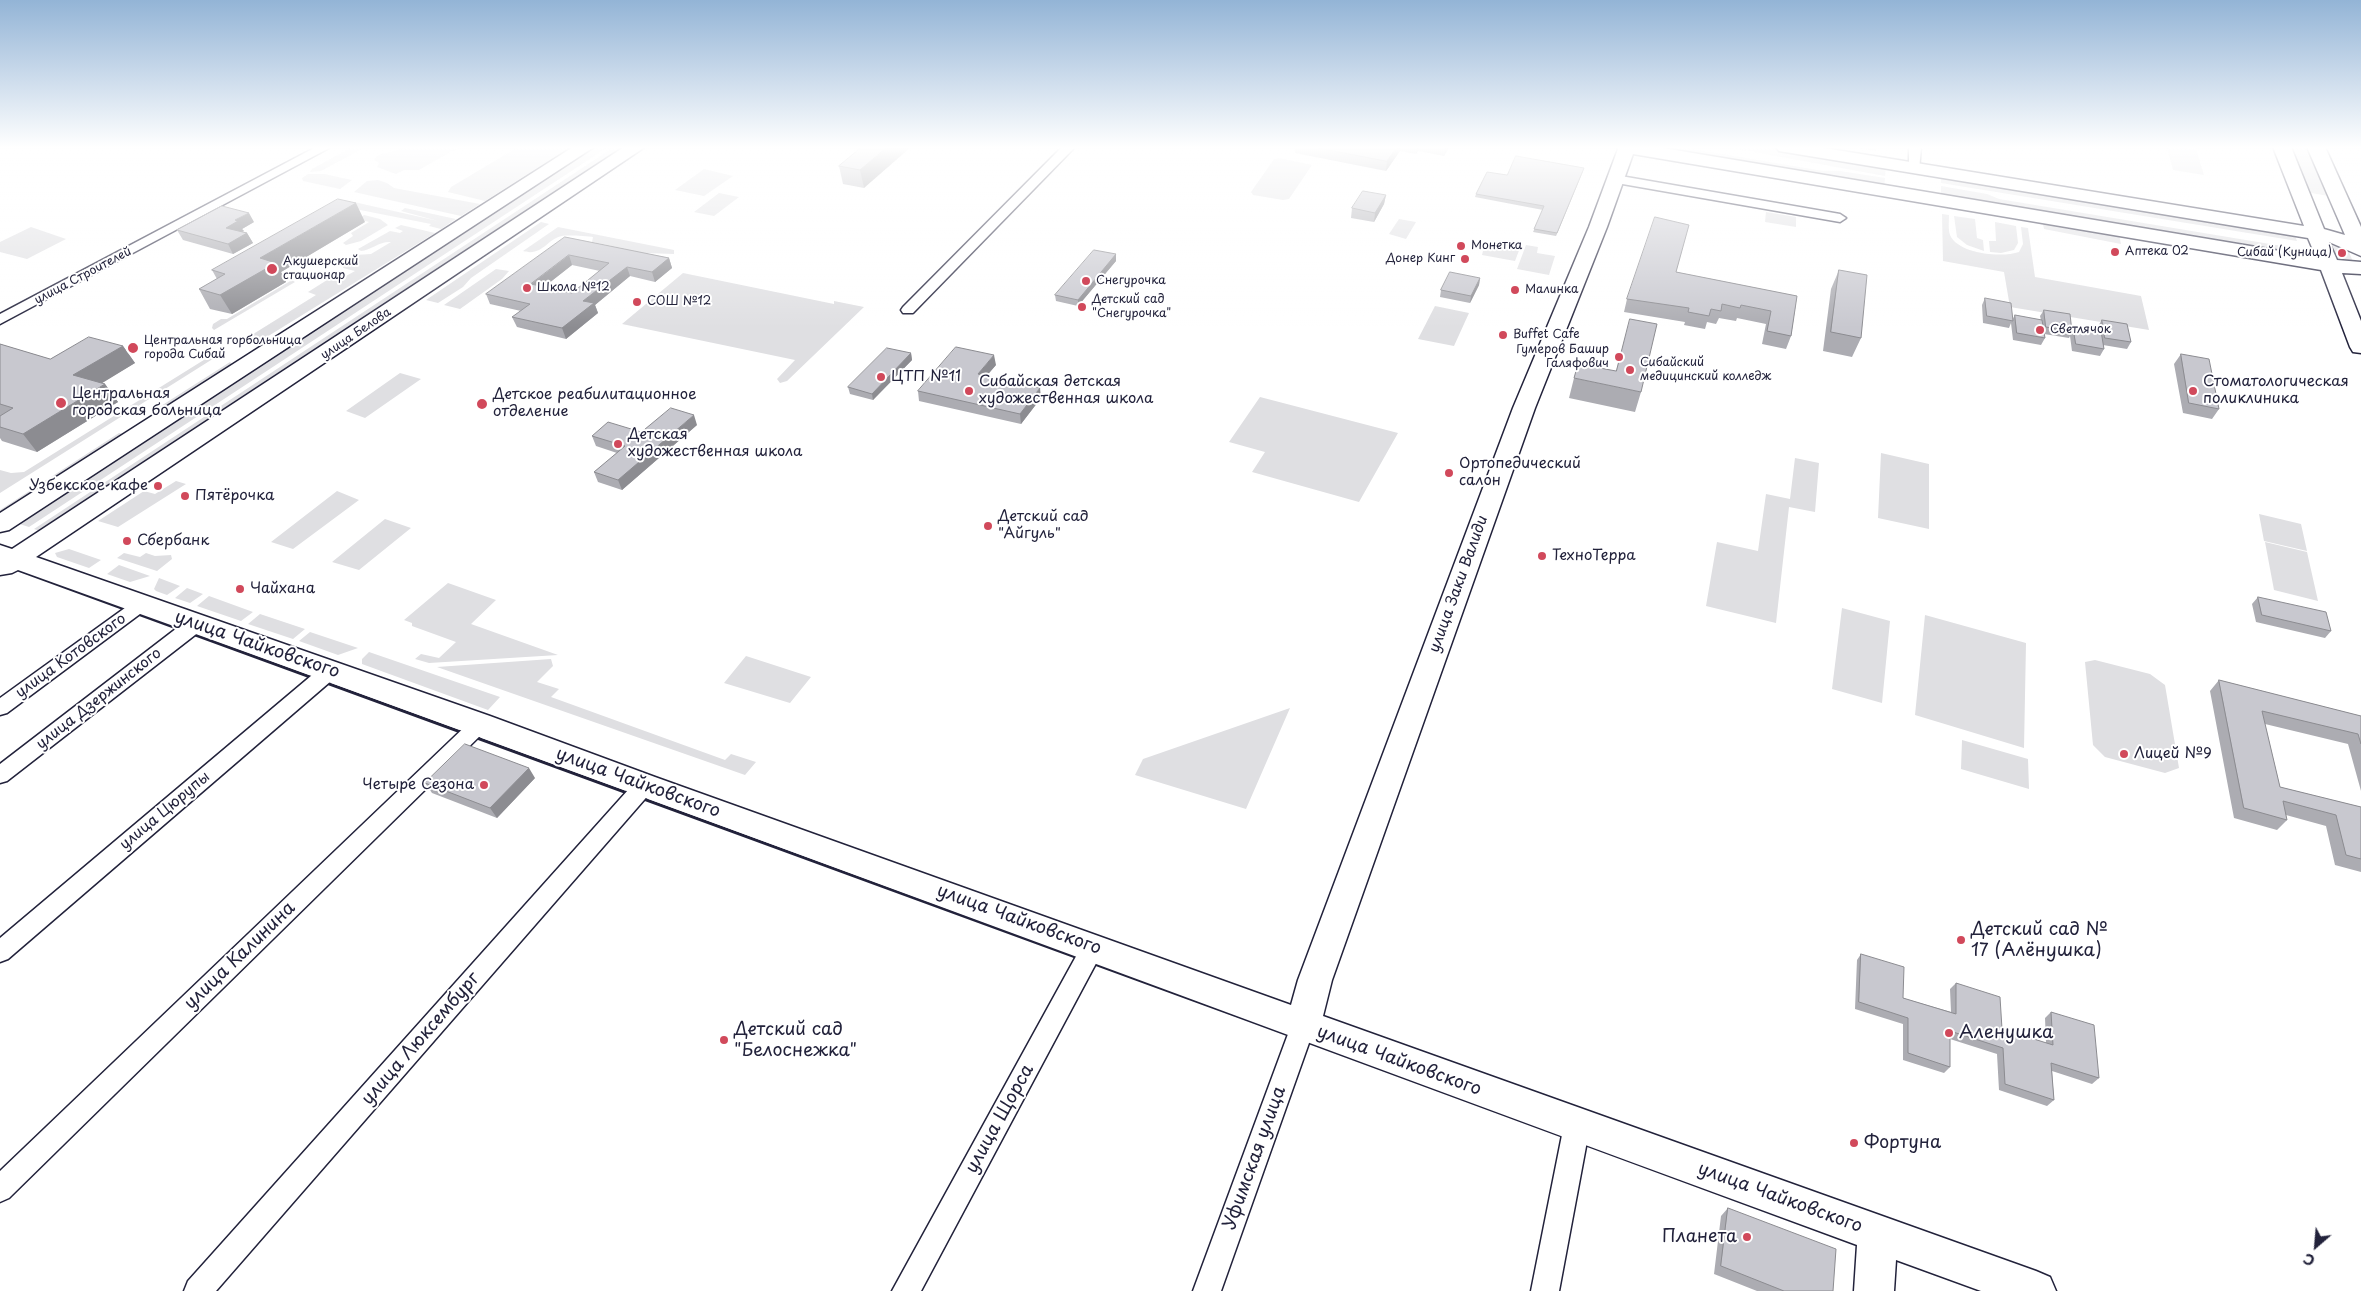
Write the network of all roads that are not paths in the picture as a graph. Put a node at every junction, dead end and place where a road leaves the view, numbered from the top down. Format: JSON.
{"nodes":[{"id":1,"x":212,"y":207,"type":"edge"},
{"id":2,"x":492,"y":207,"type":"edge"},
{"id":3,"x":544,"y":207,"type":"edge"},
{"id":4,"x":1009,"y":207,"type":"edge"},
{"id":5,"x":1604,"y":207,"type":"edge"},
{"id":6,"x":1778,"y":207,"type":"edge"},
{"id":7,"x":1985,"y":207,"type":"edge"},
{"id":8,"x":2154,"y":207,"type":"edge"},
{"id":9,"x":2306,"y":207,"type":"edge"},
{"id":10,"x":2334,"y":207,"type":"edge"},
{"id":11,"x":2343,"y":207,"type":"edge"},
{"id":12,"x":1840,"y":218,"type":"dead end"},
{"id":13,"x":2317,"y":234,"type":"junction"},
{"id":14,"x":2361,"y":249,"type":"edge"},
{"id":15,"x":2329,"y":265,"type":"junction"},
{"id":16,"x":2361,"y":268,"type":"edge"},
{"id":17,"x":2361,"y":291,"type":"edge"},
{"id":18,"x":2354,"y":309,"type":"edge"},
{"id":19,"x":908,"y":310,"type":"dead end"},
{"id":20,"x":0,"y":320,"type":"edge"},
{"id":21,"x":2361,"y":347,"type":"edge"},
{"id":22,"x":0,"y":524,"type":"edge"},
{"id":23,"x":5,"y":561,"type":"edge"},
{"id":24,"x":142,"y":604,"type":"junction"},
{"id":25,"x":197,"y":623,"type":"junction"},
{"id":26,"x":331,"y":670,"type":"junction"},
{"id":27,"x":0,"y":708,"type":"edge"},
{"id":28,"x":480,"y":724,"type":"junction"},
{"id":29,"x":0,"y":775,"type":"edge"},
{"id":30,"x":644,"y":786,"type":"junction"},
{"id":31,"x":1093,"y":947,"type":"junction"},
{"id":32,"x":0,"y":952,"type":"edge"},
{"id":33,"x":1303,"y":1026,"type":"junction"},
{"id":34,"x":1577,"y":1125,"type":"junction"},
{"id":35,"x":0,"y":1189,"type":"edge"},
{"id":36,"x":1877,"y":1233,"type":"junction"},
{"id":37,"x":198,"y":1291,"type":"edge"},
{"id":38,"x":906,"y":1291,"type":"edge"},
{"id":39,"x":1207,"y":1291,"type":"edge"},
{"id":40,"x":1544,"y":1291,"type":"edge"},
{"id":41,"x":1874,"y":1291,"type":"edge"},
{"id":42,"x":2036,"y":1291,"type":"edge"}],
"edges":[{"from":1,"to":20,"type":"street","name":"улица Строителей"},
{"from":2,"to":22,"type":"main road"},
{"from":3,"to":23,"type":"main road","name":"улица Белова"},
{"from":4,"to":19,"type":"street"},
{"from":5,"to":33,"type":"main road","name":"улица Заки Валиди"},
{"from":6,"to":12,"type":"street"},
{"from":7,"to":15,"type":"main road"},
{"from":8,"to":13,"type":"main road"},
{"from":9,"to":13,"type":"main road"},
{"from":10,"to":13,"type":"main road"},
{"from":11,"to":14,"type":"main road"},
{"from":13,"to":14,"type":"main road"},
{"from":13,"to":15,"type":"main road"},
{"from":15,"to":16,"type":"main road"},
{"from":15,"to":17,"type":"main road"},
{"from":15,"to":18,"type":"main road"},
{"from":18,"to":21,"type":"main road"},
{"from":23,"to":24,"type":"main road","name":"улица Чайковского"},
{"from":24,"to":25,"type":"main road","name":"улица Чайковского"},
{"from":24,"to":27,"type":"street","name":"улица Котовского"},
{"from":25,"to":26,"type":"main road","name":"улица Чайковского"},
{"from":25,"to":29,"type":"street","name":"улица Дзержинского"},
{"from":26,"to":28,"type":"main road","name":"улица Чайковского"},
{"from":26,"to":32,"type":"street","name":"улица Цюрупы"},
{"from":28,"to":30,"type":"main road","name":"улица Чайковского"},
{"from":28,"to":35,"type":"street","name":"улица Калинина"},
{"from":30,"to":31,"type":"main road","name":"улица Чайковского"},
{"from":30,"to":37,"type":"street","name":"улица Люксембург"},
{"from":31,"to":33,"type":"main road","name":"улица Чайковского"},
{"from":31,"to":38,"type":"street","name":"улица Щорса"},
{"from":33,"to":34,"type":"main road","name":"улица Чайковского"},
{"from":33,"to":39,"type":"street","name":"Уфимская улица"},
{"from":34,"to":36,"type":"main road","name":"улица Чайковского"},
{"from":34,"to":40,"type":"street"},
{"from":36,"to":41,"type":"main road"},
{"from":36,"to":42,"type":"main road","name":"улица Чайковского"}]}
